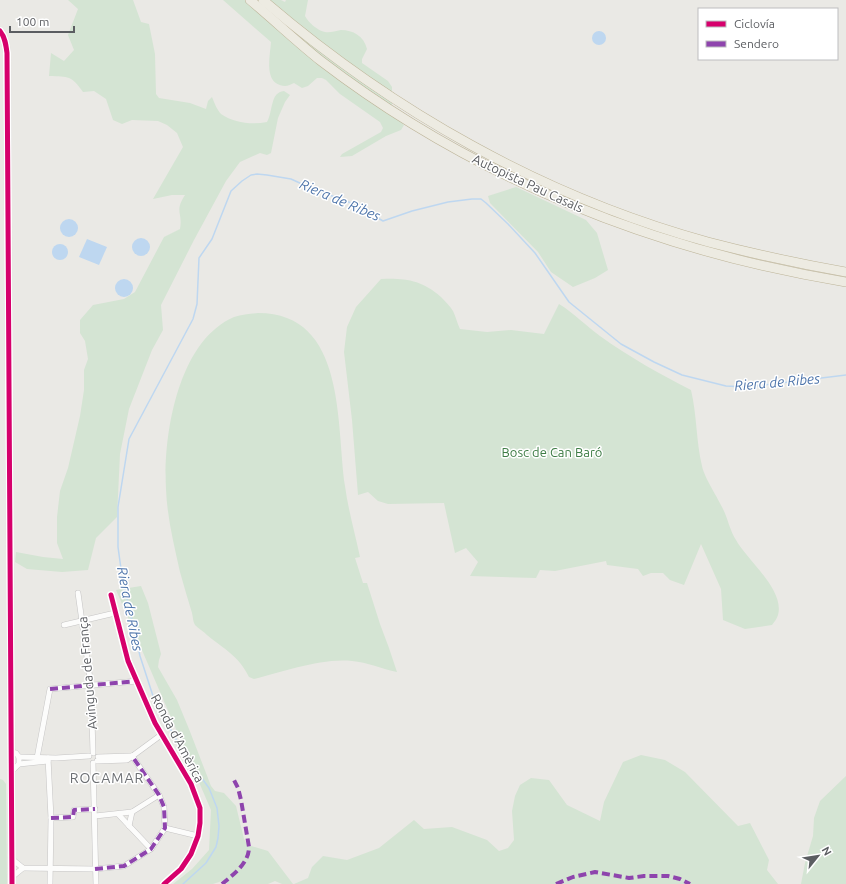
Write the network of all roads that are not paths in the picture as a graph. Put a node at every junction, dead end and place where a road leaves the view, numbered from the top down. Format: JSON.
{"nodes":[{"id":1,"x":243,"y":0,"type":"edge"},
{"id":2,"x":250,"y":0,"type":"edge"},
{"id":3,"x":263,"y":0,"type":"edge"},
{"id":4,"x":0,"y":31,"type":"edge"},
{"id":5,"x":317,"y":57,"type":"junction"},
{"id":6,"x":846,"y":272,"type":"edge"},
{"id":7,"x":846,"y":282,"type":"edge"},
{"id":8,"x":78,"y":593,"type":"dead end"},
{"id":9,"x":111,"y":595,"type":"dead end"},
{"id":10,"x":115,"y":613,"type":"junction"},
{"id":11,"x":83,"y":621,"type":"junction"},
{"id":12,"x":64,"y":625,"type":"dead end"},
{"id":13,"x":137,"y":682,"type":"junction"},
{"id":14,"x":91,"y":686,"type":"junction"},
{"id":15,"x":162,"y":735,"type":"junction"},
{"id":16,"x":12,"y":752,"type":"junction"},
{"id":17,"x":132,"y":756,"type":"junction"},
{"id":18,"x":19,"y":758,"type":"junction"},
{"id":19,"x":37,"y":758,"type":"junction"},
{"id":20,"x":93,"y":758,"type":"junction"},
{"id":21,"x":48,"y":759,"type":"junction"},
{"id":22,"x":19,"y":764,"type":"junction"},
{"id":23,"x":12,"y":771,"type":"junction"},
{"id":24,"x":159,"y":794,"type":"junction"},
{"id":25,"x":95,"y":809,"type":"junction"},
{"id":26,"x":132,"y":812,"type":"junction"},
{"id":27,"x":118,"y":814,"type":"junction"},
{"id":28,"x":95,"y":816,"type":"junction"},
{"id":29,"x":50,"y":818,"type":"junction"},
{"id":30,"x":129,"y":826,"type":"junction"},
{"id":31,"x":165,"y":828,"type":"junction"},
{"id":32,"x":198,"y":836,"type":"junction"},
{"id":33,"x":151,"y":849,"type":"junction"},
{"id":34,"x":12,"y":859,"type":"junction"},
{"id":35,"x":23,"y":868,"type":"junction"},
{"id":36,"x":51,"y":869,"type":"junction"},
{"id":37,"x":95,"y":869,"type":"junction"},
{"id":38,"x":12,"y":881,"type":"edge"},
{"id":39,"x":50,"y":884,"type":"edge"},
{"id":40,"x":96,"y":884,"type":"edge"},
{"id":41,"x":164,"y":884,"type":"edge"}],
"edges":[{"from":1,"to":5,"type":"highway"},
{"from":2,"to":5,"type":"highway","name":"Autopista Pau Casals"},
{"from":3,"to":6,"type":"highway","name":"Autopista Pau Casals"},
{"from":4,"to":16,"type":"street"},
{"from":5,"to":7,"type":"highway","name":"Autopista Pau Casals"},
{"from":8,"to":11,"type":"street","name":"Avinguda de França"},
{"from":9,"to":10,"type":"street","name":"Ronda d'Amèrica"},
{"from":10,"to":11,"type":"street"},
{"from":10,"to":13,"type":"street","name":"Ronda d'Amèrica"},
{"from":11,"to":12,"type":"street"},
{"from":11,"to":14,"type":"street","name":"Avinguda de França"},
{"from":13,"to":14,"type":"street"},
{"from":13,"to":15,"type":"street","name":"Ronda d'Amèrica"},
{"from":14,"to":19,"type":"street"},
{"from":14,"to":20,"type":"street","name":"Avinguda de França"},
{"from":15,"to":17,"type":"street"},
{"from":15,"to":32,"type":"street","name":"Ronda d'Amèrica"},
{"from":16,"to":18,"type":"street"},
{"from":16,"to":23,"type":"street"},
{"from":17,"to":20,"type":"street"},
{"from":17,"to":24,"type":"street"},
{"from":18,"to":19,"type":"street"},
{"from":18,"to":22,"type":"street"},
{"from":19,"to":21,"type":"street"},
{"from":20,"to":21,"type":"street"},
{"from":20,"to":25,"type":"street","name":"Avinguda de França"},
{"from":21,"to":22,"type":"street"},
{"from":21,"to":29,"type":"street"},
{"from":22,"to":23,"type":"street"},
{"from":23,"to":34,"type":"street"},
{"from":24,"to":26,"type":"street"},
{"from":24,"to":31,"type":"street"},
{"from":25,"to":28,"type":"street","name":"Avinguda de França"},
{"from":25,"to":29,"type":"street"},
{"from":26,"to":27,"type":"street"},
{"from":26,"to":30,"type":"street"},
{"from":27,"to":28,"type":"street"},
{"from":27,"to":30,"type":"street"},
{"from":28,"to":37,"type":"street","name":"Avinguda de França"},
{"from":29,"to":36,"type":"street"},
{"from":30,"to":33,"type":"street"},
{"from":31,"to":32,"type":"street"},
{"from":31,"to":33,"type":"street"},
{"from":32,"to":41,"type":"street","name":"Ronda d'Amèrica"},
{"from":33,"to":37,"type":"street"},
{"from":34,"to":35,"type":"street"},
{"from":34,"to":38,"type":"street"},
{"from":35,"to":36,"type":"street"},
{"from":35,"to":38,"type":"street"},
{"from":36,"to":37,"type":"street"},
{"from":36,"to":39,"type":"street"},
{"from":37,"to":40,"type":"street","name":"Avinguda de França"}]}
